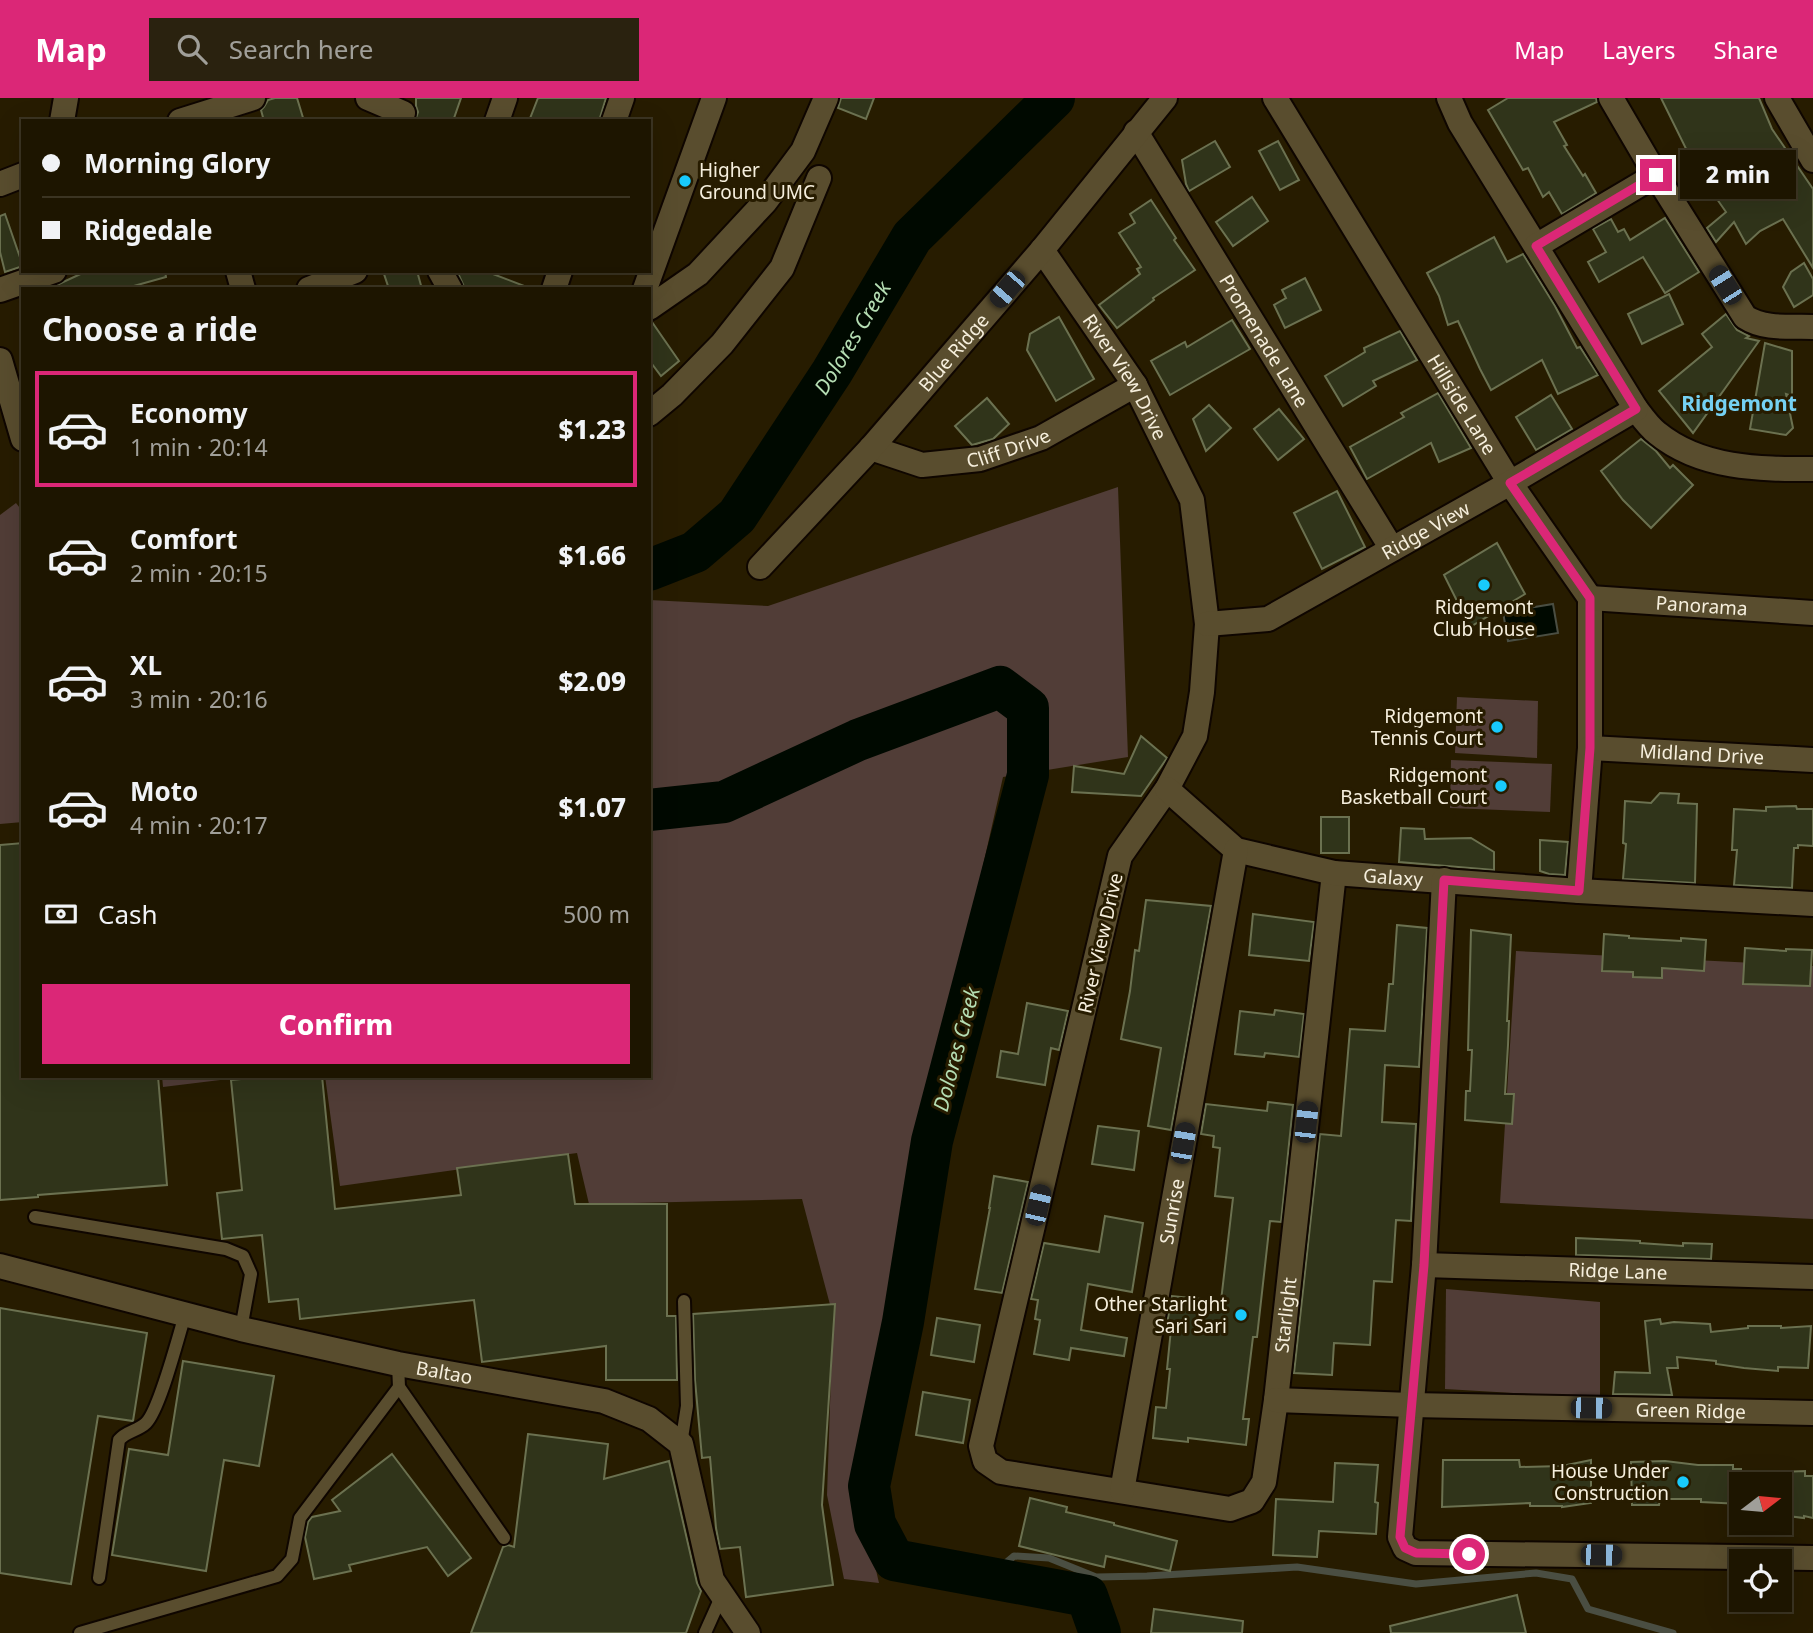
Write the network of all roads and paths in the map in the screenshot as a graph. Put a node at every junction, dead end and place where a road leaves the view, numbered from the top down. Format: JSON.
{"nodes":[{"id":1,"x":66,"y":98,"type":"edge"},
{"id":2,"x":253,"y":98,"type":"edge"},
{"id":3,"x":368,"y":98,"type":"edge"},
{"id":4,"x":505,"y":98,"type":"edge"},
{"id":5,"x":622,"y":98,"type":"edge"},
{"id":6,"x":714,"y":98,"type":"edge"},
{"id":7,"x":826,"y":98,"type":"edge"},
{"id":8,"x":1165,"y":98,"type":"edge"},
{"id":9,"x":1275,"y":98,"type":"edge"},
{"id":10,"x":1449,"y":98,"type":"edge"},
{"id":11,"x":1611,"y":98,"type":"edge"},
{"id":12,"x":1777,"y":98,"type":"edge"},
{"id":13,"x":405,"y":110,"type":"edge"},
{"id":14,"x":187,"y":114,"type":"edge"},
{"id":15,"x":62,"y":119,"type":"edge"},
{"id":16,"x":499,"y":119,"type":"edge"},
{"id":17,"x":615,"y":119,"type":"edge"},
{"id":18,"x":1136,"y":132,"type":"junction"},
{"id":19,"x":1813,"y":160,"type":"edge"},
{"id":20,"x":1656,"y":175,"type":"junction"},
{"id":21,"x":21,"y":177,"type":"edge"},
{"id":22,"x":819,"y":178,"type":"dead end"},
{"id":23,"x":0,"y":184,"type":"edge"},
{"id":24,"x":1536,"y":246,"type":"junction"},
{"id":25,"x":1042,"y":250,"type":"junction"},
{"id":26,"x":651,"y":272,"type":"edge"},
{"id":27,"x":48,"y":273,"type":"edge"},
{"id":28,"x":350,"y":273,"type":"edge"},
{"id":29,"x":314,"y":287,"type":"edge"},
{"id":30,"x":0,"y":290,"type":"edge"},
{"id":31,"x":651,"y":308,"type":"edge"},
{"id":32,"x":1813,"y":327,"type":"edge"},
{"id":33,"x":0,"y":360,"type":"edge"},
{"id":34,"x":1135,"y":385,"type":"junction"},
{"id":35,"x":16,"y":386,"type":"edge"},
{"id":36,"x":1636,"y":409,"type":"junction"},
{"id":37,"x":651,"y":412,"type":"edge"},
{"id":38,"x":21,"y":424,"type":"edge"},
{"id":39,"x":871,"y":448,"type":"junction"},
{"id":40,"x":1813,"y":469,"type":"edge"},
{"id":41,"x":1510,"y":483,"type":"junction"},
{"id":42,"x":1392,"y":549,"type":"junction"},
{"id":43,"x":760,"y":566,"type":"dead end"},
{"id":44,"x":1590,"y":598,"type":"junction"},
{"id":45,"x":1813,"y":613,"type":"edge"},
{"id":46,"x":1207,"y":624,"type":"junction"},
{"id":47,"x":1590,"y":748,"type":"junction"},
{"id":48,"x":1813,"y":760,"type":"edge"},
{"id":49,"x":1167,"y":789,"type":"junction"},
{"id":50,"x":1236,"y":850,"type":"junction"},
{"id":51,"x":1334,"y":873,"type":"junction"},
{"id":52,"x":1444,"y":880,"type":"junction"},
{"id":53,"x":1579,"y":891,"type":"junction"},
{"id":54,"x":1813,"y":904,"type":"edge"},
{"id":55,"x":35,"y":1217,"type":"dead end"},
{"id":56,"x":1424,"y":1265,"type":"junction"},
{"id":57,"x":0,"y":1266,"type":"edge"},
{"id":58,"x":1813,"y":1277,"type":"edge"},
{"id":59,"x":684,"y":1301,"type":"dead end"},
{"id":60,"x":185,"y":1315,"type":"junction"},
{"id":61,"x":242,"y":1329,"type":"junction"},
{"id":62,"x":398,"y":1376,"type":"junction"},
{"id":63,"x":1276,"y":1400,"type":"junction"},
{"id":64,"x":1411,"y":1405,"type":"junction"},
{"id":65,"x":1813,"y":1413,"type":"edge"},
{"id":66,"x":681,"y":1444,"type":"junction"},
{"id":67,"x":1001,"y":1472,"type":"joint"},
{"id":68,"x":1122,"y":1490,"type":"junction"},
{"id":69,"x":504,"y":1538,"type":"dead end"},
{"id":70,"x":1813,"y":1559,"type":"edge"},
{"id":71,"x":99,"y":1578,"type":"dead end"},
{"id":72,"x":722,"y":1595,"type":"junction"},
{"id":73,"x":80,"y":1633,"type":"edge"},
{"id":74,"x":705,"y":1633,"type":"edge"},
{"id":75,"x":748,"y":1633,"type":"edge"}],
"edges":[{"from":1,"to":15,"type":"street"},
{"from":2,"to":14,"type":"street"},
{"from":3,"to":13,"type":"street"},
{"from":4,"to":16,"type":"street"},
{"from":5,"to":17,"type":"street"},
{"from":6,"to":26,"type":"street"},
{"from":7,"to":31,"type":"street"},
{"from":8,"to":18,"type":"street","name":"Blue Ridge"},
{"from":9,"to":41,"type":"street","name":"Hillside Lane"},
{"from":10,"to":24,"type":"street"},
{"from":11,"to":20,"type":"street"},
{"from":12,"to":19,"type":"street"},
{"from":18,"to":25,"type":"street","name":"Blue Ridge"},
{"from":18,"to":42,"type":"street","name":"Promenade Lane"},
{"from":20,"to":24,"type":"street"},
{"from":20,"to":32,"type":"street"},
{"from":21,"to":23,"type":"street"},
{"from":22,"to":37,"type":"street"},
{"from":24,"to":36,"type":"street"},
{"from":25,"to":34,"type":"street","name":"River View Drive"},
{"from":25,"to":39,"type":"street","name":"Blue Ridge"},
{"from":27,"to":30,"type":"street"},
{"from":28,"to":29,"type":"street"},
{"from":33,"to":35,"type":"street"},
{"from":34,"to":39,"type":"street","name":"Cliff Drive"},
{"from":34,"to":46,"type":"street","name":"River View Drive"},
{"from":35,"to":38,"type":"street"},
{"from":36,"to":40,"type":"street"},
{"from":36,"to":41,"type":"street","name":"Ridge View"},
{"from":39,"to":43,"type":"street","name":"Blue Ridge"},
{"from":41,"to":42,"type":"street","name":"Ridge View"},
{"from":41,"to":44,"type":"street","name":"Hillside Lane"},
{"from":42,"to":46,"type":"street","name":"Ridge View"},
{"from":44,"to":45,"type":"street","name":"Panorama"},
{"from":44,"to":47,"type":"street"},
{"from":46,"to":49,"type":"street","name":"River View Drive"},
{"from":47,"to":48,"type":"street","name":"Midland Drive"},
{"from":47,"to":53,"type":"street"},
{"from":49,"to":50,"type":"street","name":"Galaxy"},
{"from":49,"to":67,"type":"street","name":"River View Drive"},
{"from":50,"to":51,"type":"street","name":"Galaxy"},
{"from":50,"to":68,"type":"street","name":"Sunrise"},
{"from":51,"to":52,"type":"street","name":"Galaxy"},
{"from":51,"to":63,"type":"street","name":"Starlight"},
{"from":52,"to":53,"type":"street","name":"Galaxy"},
{"from":52,"to":56,"type":"street"},
{"from":53,"to":54,"type":"street","name":"Galaxy"},
{"from":55,"to":61,"type":"lane"},
{"from":56,"to":58,"type":"street","name":"Ridge Lane"},
{"from":56,"to":64,"type":"street"},
{"from":57,"to":60,"type":"street","name":"Baltao"},
{"from":59,"to":66,"type":"lane"},
{"from":60,"to":61,"type":"street","name":"Baltao"},
{"from":60,"to":71,"type":"lane"},
{"from":61,"to":62,"type":"street","name":"Baltao"},
{"from":62,"to":66,"type":"street","name":"Baltao"},
{"from":62,"to":69,"type":"lane"},
{"from":62,"to":73,"type":"lane"},
{"from":63,"to":64,"type":"street","name":"Green Ridge"},
{"from":63,"to":68,"type":"street","name":"Starlight"},
{"from":64,"to":65,"type":"street","name":"Green Ridge"},
{"from":64,"to":70,"type":"street"},
{"from":66,"to":72,"type":"street"},
{"from":67,"to":68,"type":"street","name":"Starlight"},
{"from":72,"to":74,"type":"lane"},
{"from":72,"to":75,"type":"street"}]}
